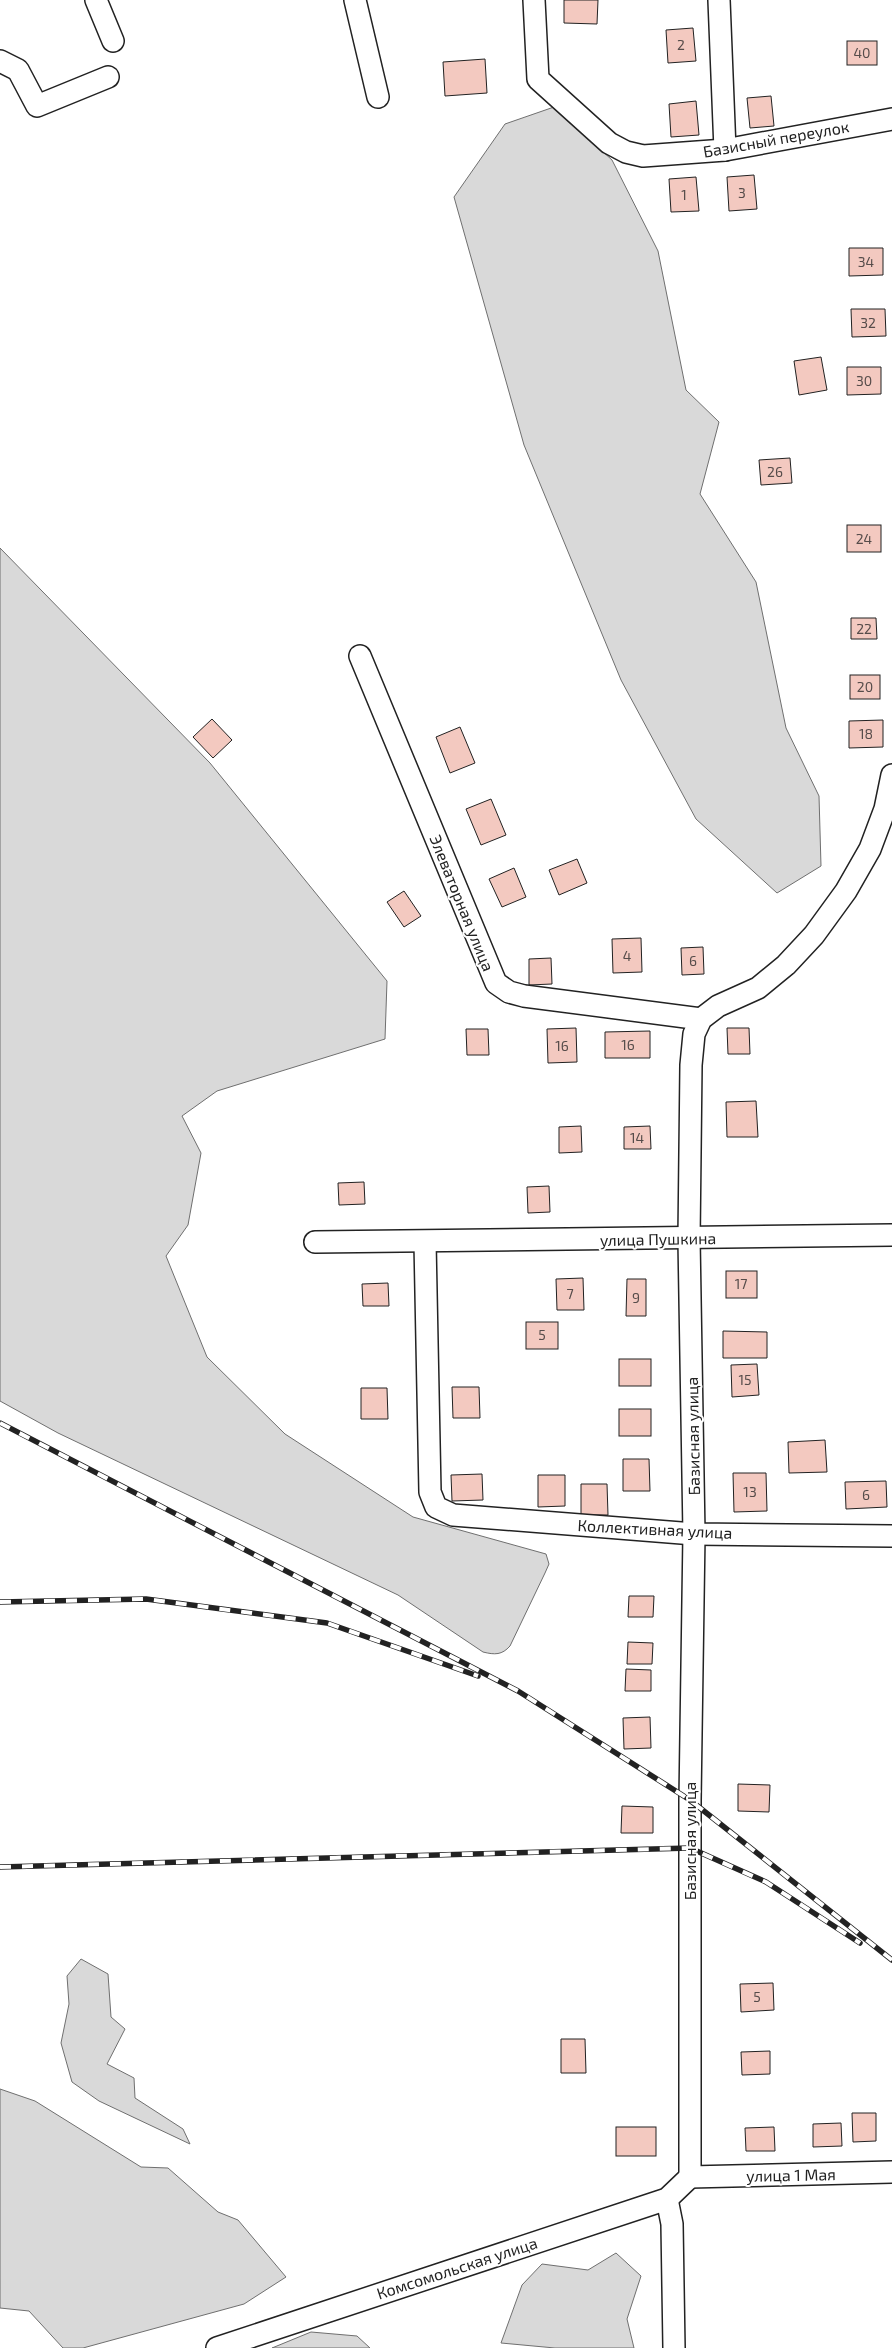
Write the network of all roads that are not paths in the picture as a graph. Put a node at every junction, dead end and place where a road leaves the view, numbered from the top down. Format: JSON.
{"nodes":[{"id":1,"x":96,"y":0,"type":"edge"},
{"id":2,"x":355,"y":0,"type":"edge"},
{"id":3,"x":534,"y":0,"type":"edge"},
{"id":4,"x":719,"y":0,"type":"edge"},
{"id":5,"x":113,"y":41,"type":"dead end"},
{"id":6,"x":0,"y":61,"type":"edge"},
{"id":7,"x":108,"y":77,"type":"dead end"},
{"id":8,"x":378,"y":97,"type":"dead end"},
{"id":9,"x":892,"y":119,"type":"edge"},
{"id":10,"x":725,"y":150,"type":"junction"},
{"id":11,"x":360,"y":656,"type":"dead end"},
{"id":12,"x":892,"y":775,"type":"edge"},
{"id":13,"x":701,"y":1019,"type":"junction"},
{"id":14,"x":892,"y":1235,"type":"edge"},
{"id":15,"x":689,"y":1239,"type":"junction"},
{"id":16,"x":314,"y":1242,"type":"dead end"},
{"id":17,"x":425,"y":1242,"type":"junction"},
{"id":18,"x":694,"y":1534,"type":"junction"},
{"id":19,"x":892,"y":1536,"type":"edge"},
{"id":20,"x":892,"y":2172,"type":"edge"},
{"id":21,"x":690,"y":2177,"type":"junction"},
{"id":22,"x":667,"y":2199,"type":"junction"},
{"id":23,"x":217,"y":2348,"type":"edge"},
{"id":24,"x":674,"y":2348,"type":"edge"}],
"edges":[{"from":1,"to":5,"type":"street"},
{"from":2,"to":8,"type":"street"},
{"from":3,"to":10,"type":"street","name":"Базисный переулок"},
{"from":4,"to":10,"type":"street"},
{"from":6,"to":7,"type":"street"},
{"from":9,"to":10,"type":"street","name":"Базисный переулок"},
{"from":11,"to":13,"type":"street","name":"Элеваторная улица"},
{"from":12,"to":13,"type":"street"},
{"from":13,"to":15,"type":"street","name":"Базисная улица"},
{"from":14,"to":15,"type":"street","name":"улица Пушкина"},
{"from":15,"to":17,"type":"street","name":"улица Пушкина"},
{"from":15,"to":18,"type":"street","name":"Базисная улица"},
{"from":16,"to":17,"type":"street","name":"улица Пушкина"},
{"from":17,"to":18,"type":"street","name":"Коллективная улица"},
{"from":18,"to":19,"type":"street","name":"Коллективная улица"},
{"from":18,"to":21,"type":"street","name":"Базисная улица"},
{"from":20,"to":21,"type":"street","name":"улица 1 Мая"},
{"from":21,"to":22,"type":"street","name":"Комсомольская улица"},
{"from":22,"to":23,"type":"street","name":"Комсомольская улица"},
{"from":22,"to":24,"type":"street"}]}
